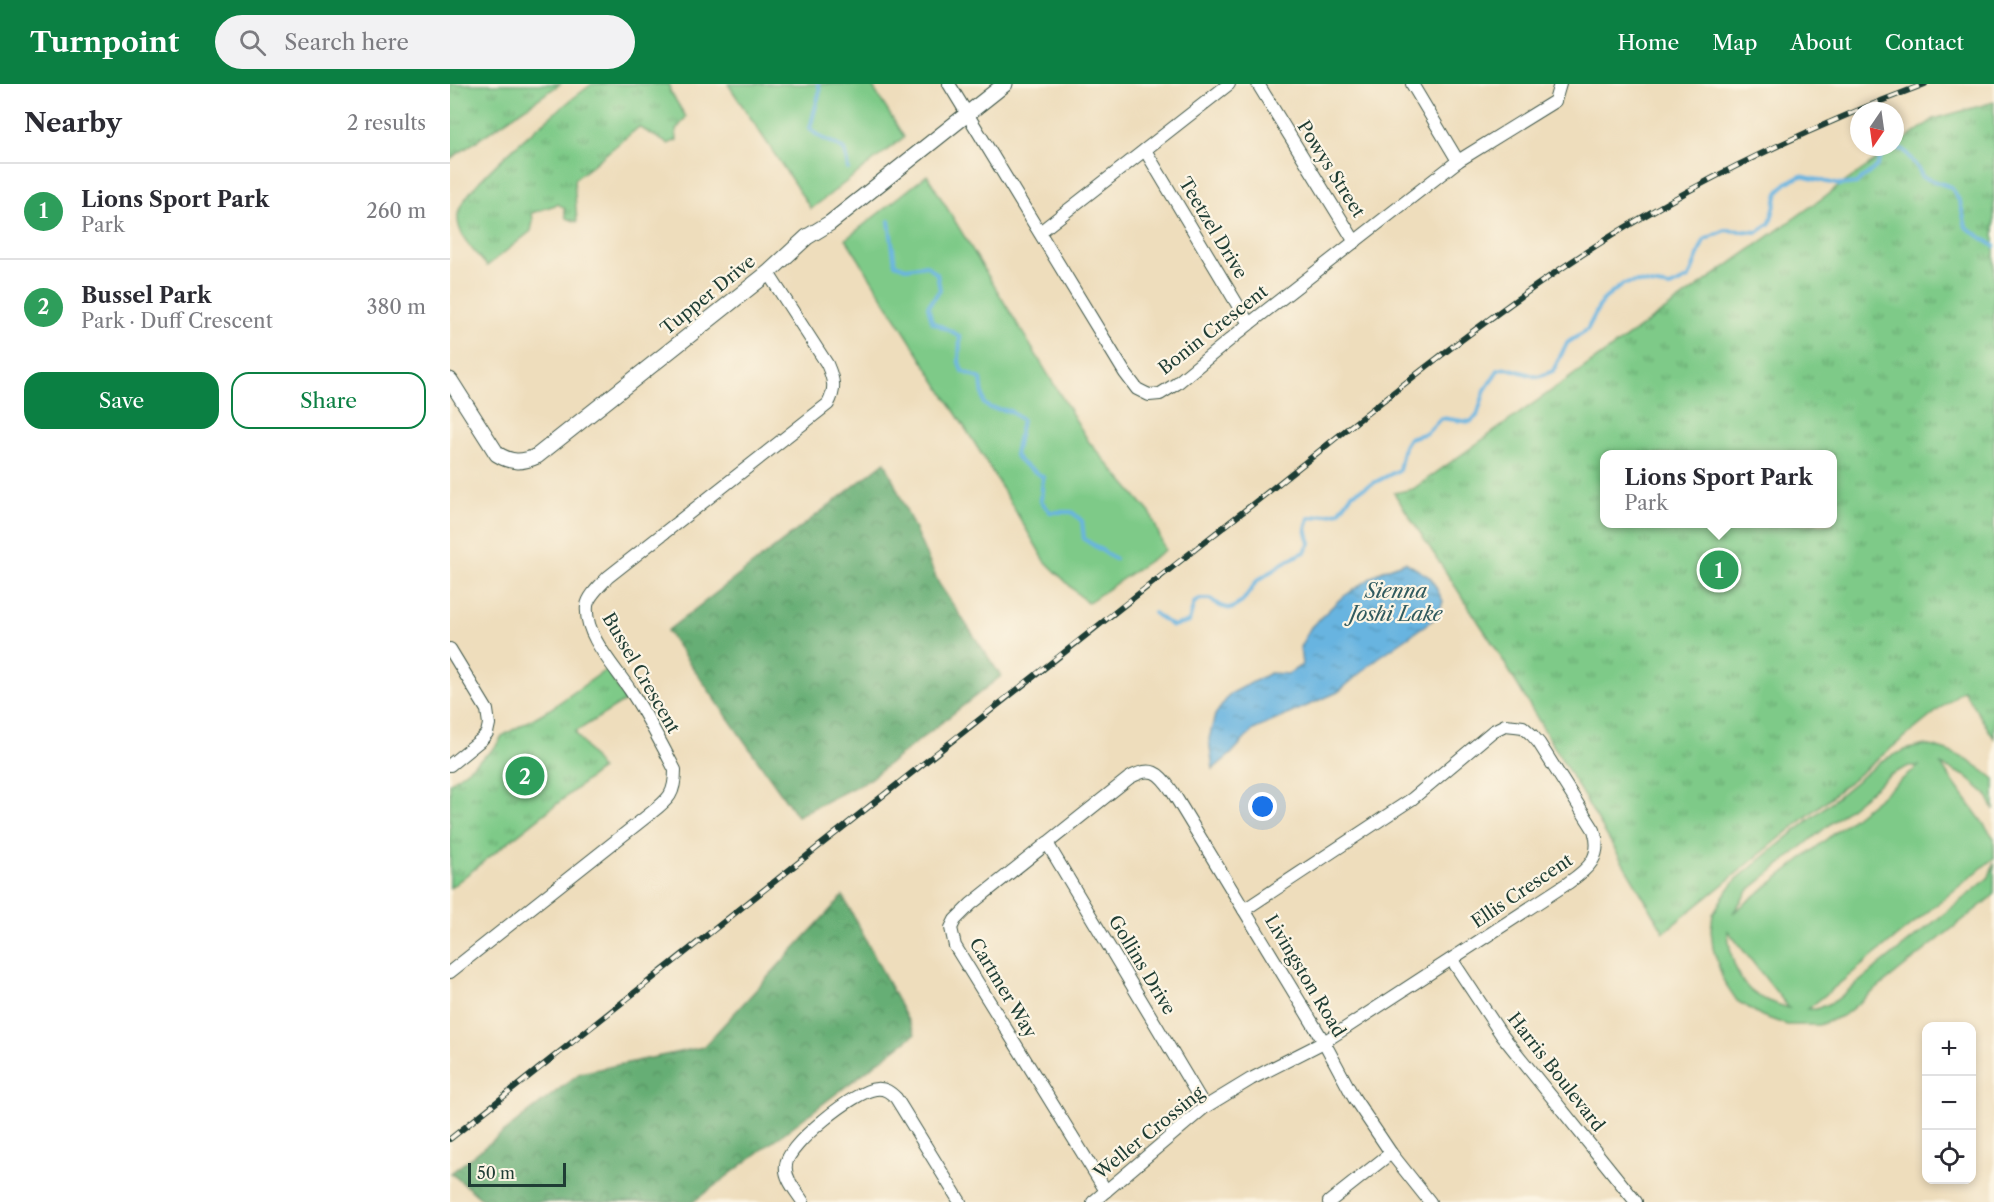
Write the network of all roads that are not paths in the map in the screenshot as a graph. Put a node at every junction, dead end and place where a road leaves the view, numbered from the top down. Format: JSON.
{"nodes":[{"id":1,"x":949,"y":84,"type":"edge"},
{"id":2,"x":1005,"y":84,"type":"edge"},
{"id":3,"x":1228,"y":84,"type":"edge"},
{"id":4,"x":1258,"y":84,"type":"edge"},
{"id":5,"x":1412,"y":84,"type":"edge"},
{"id":6,"x":1560,"y":84,"type":"edge"},
{"id":7,"x":967,"y":114,"type":"junction"},
{"id":8,"x":1145,"y":150,"type":"junction"},
{"id":9,"x":1458,"y":161,"type":"junction"},
{"id":10,"x":1040,"y":232,"type":"junction"},
{"id":11,"x":1355,"y":242,"type":"junction"},
{"id":12,"x":768,"y":273,"type":"junction"},
{"id":13,"x":1249,"y":324,"type":"junction"},
{"id":14,"x":450,"y":380,"type":"edge"},
{"id":15,"x":450,"y":649,"type":"edge"},
{"id":16,"x":450,"y":765,"type":"edge"},
{"id":17,"x":1149,"y":771,"type":"joint"},
{"id":18,"x":1047,"y":843,"type":"junction"},
{"id":19,"x":1244,"y":910,"type":"junction"},
{"id":20,"x":1452,"y":960,"type":"junction"},
{"id":21,"x":450,"y":972,"type":"edge"},
{"id":22,"x":1324,"y":1042,"type":"junction"},
{"id":23,"x":1205,"y":1107,"type":"junction"},
{"id":24,"x":1391,"y":1154,"type":"junction"},
{"id":25,"x":1106,"y":1191,"type":"junction"},
{"id":26,"x":803,"y":1202,"type":"edge"},
{"id":27,"x":960,"y":1202,"type":"edge"},
{"id":28,"x":1093,"y":1202,"type":"edge"},
{"id":29,"x":1329,"y":1202,"type":"edge"},
{"id":30,"x":1431,"y":1202,"type":"edge"},
{"id":31,"x":1636,"y":1202,"type":"edge"}],
"edges":[{"from":1,"to":7,"type":"street","name":"Bonin Crescent"},
{"from":2,"to":7,"type":"street","name":"Tupper Drive"},
{"from":3,"to":8,"type":"street"},
{"from":4,"to":11,"type":"street","name":"Powys Street"},
{"from":5,"to":9,"type":"street"},
{"from":6,"to":9,"type":"street","name":"Bonin Crescent"},
{"from":7,"to":10,"type":"street","name":"Bonin Crescent"},
{"from":7,"to":12,"type":"street","name":"Tupper Drive"},
{"from":8,"to":10,"type":"street"},
{"from":8,"to":13,"type":"street","name":"Teetzel Drive"},
{"from":9,"to":11,"type":"street","name":"Bonin Crescent"},
{"from":10,"to":13,"type":"street","name":"Bonin Crescent"},
{"from":11,"to":13,"type":"street","name":"Bonin Crescent"},
{"from":12,"to":14,"type":"street","name":"Tupper Drive"},
{"from":12,"to":21,"type":"street","name":"Bussel Crescent"},
{"from":15,"to":16,"type":"street"},
{"from":17,"to":18,"type":"street","name":"Cartmer Way"},
{"from":17,"to":19,"type":"street","name":"Livingston Road"},
{"from":18,"to":23,"type":"street","name":"Gollins Drive"},
{"from":18,"to":25,"type":"street","name":"Cartmer Way"},
{"from":19,"to":20,"type":"street","name":"Ellis Crescent"},
{"from":19,"to":22,"type":"street","name":"Livingston Road"},
{"from":20,"to":22,"type":"street","name":"Ellis Crescent"},
{"from":20,"to":31,"type":"street","name":"Harris Boulevard"},
{"from":22,"to":23,"type":"street","name":"Weller Crossing"},
{"from":22,"to":24,"type":"street","name":"Livingston Road"},
{"from":23,"to":25,"type":"street","name":"Weller Crossing"},
{"from":24,"to":29,"type":"street"},
{"from":24,"to":30,"type":"street","name":"Livingston Road"},
{"from":25,"to":28,"type":"street","name":"Weller Crossing"},
{"from":26,"to":27,"type":"street"}]}
